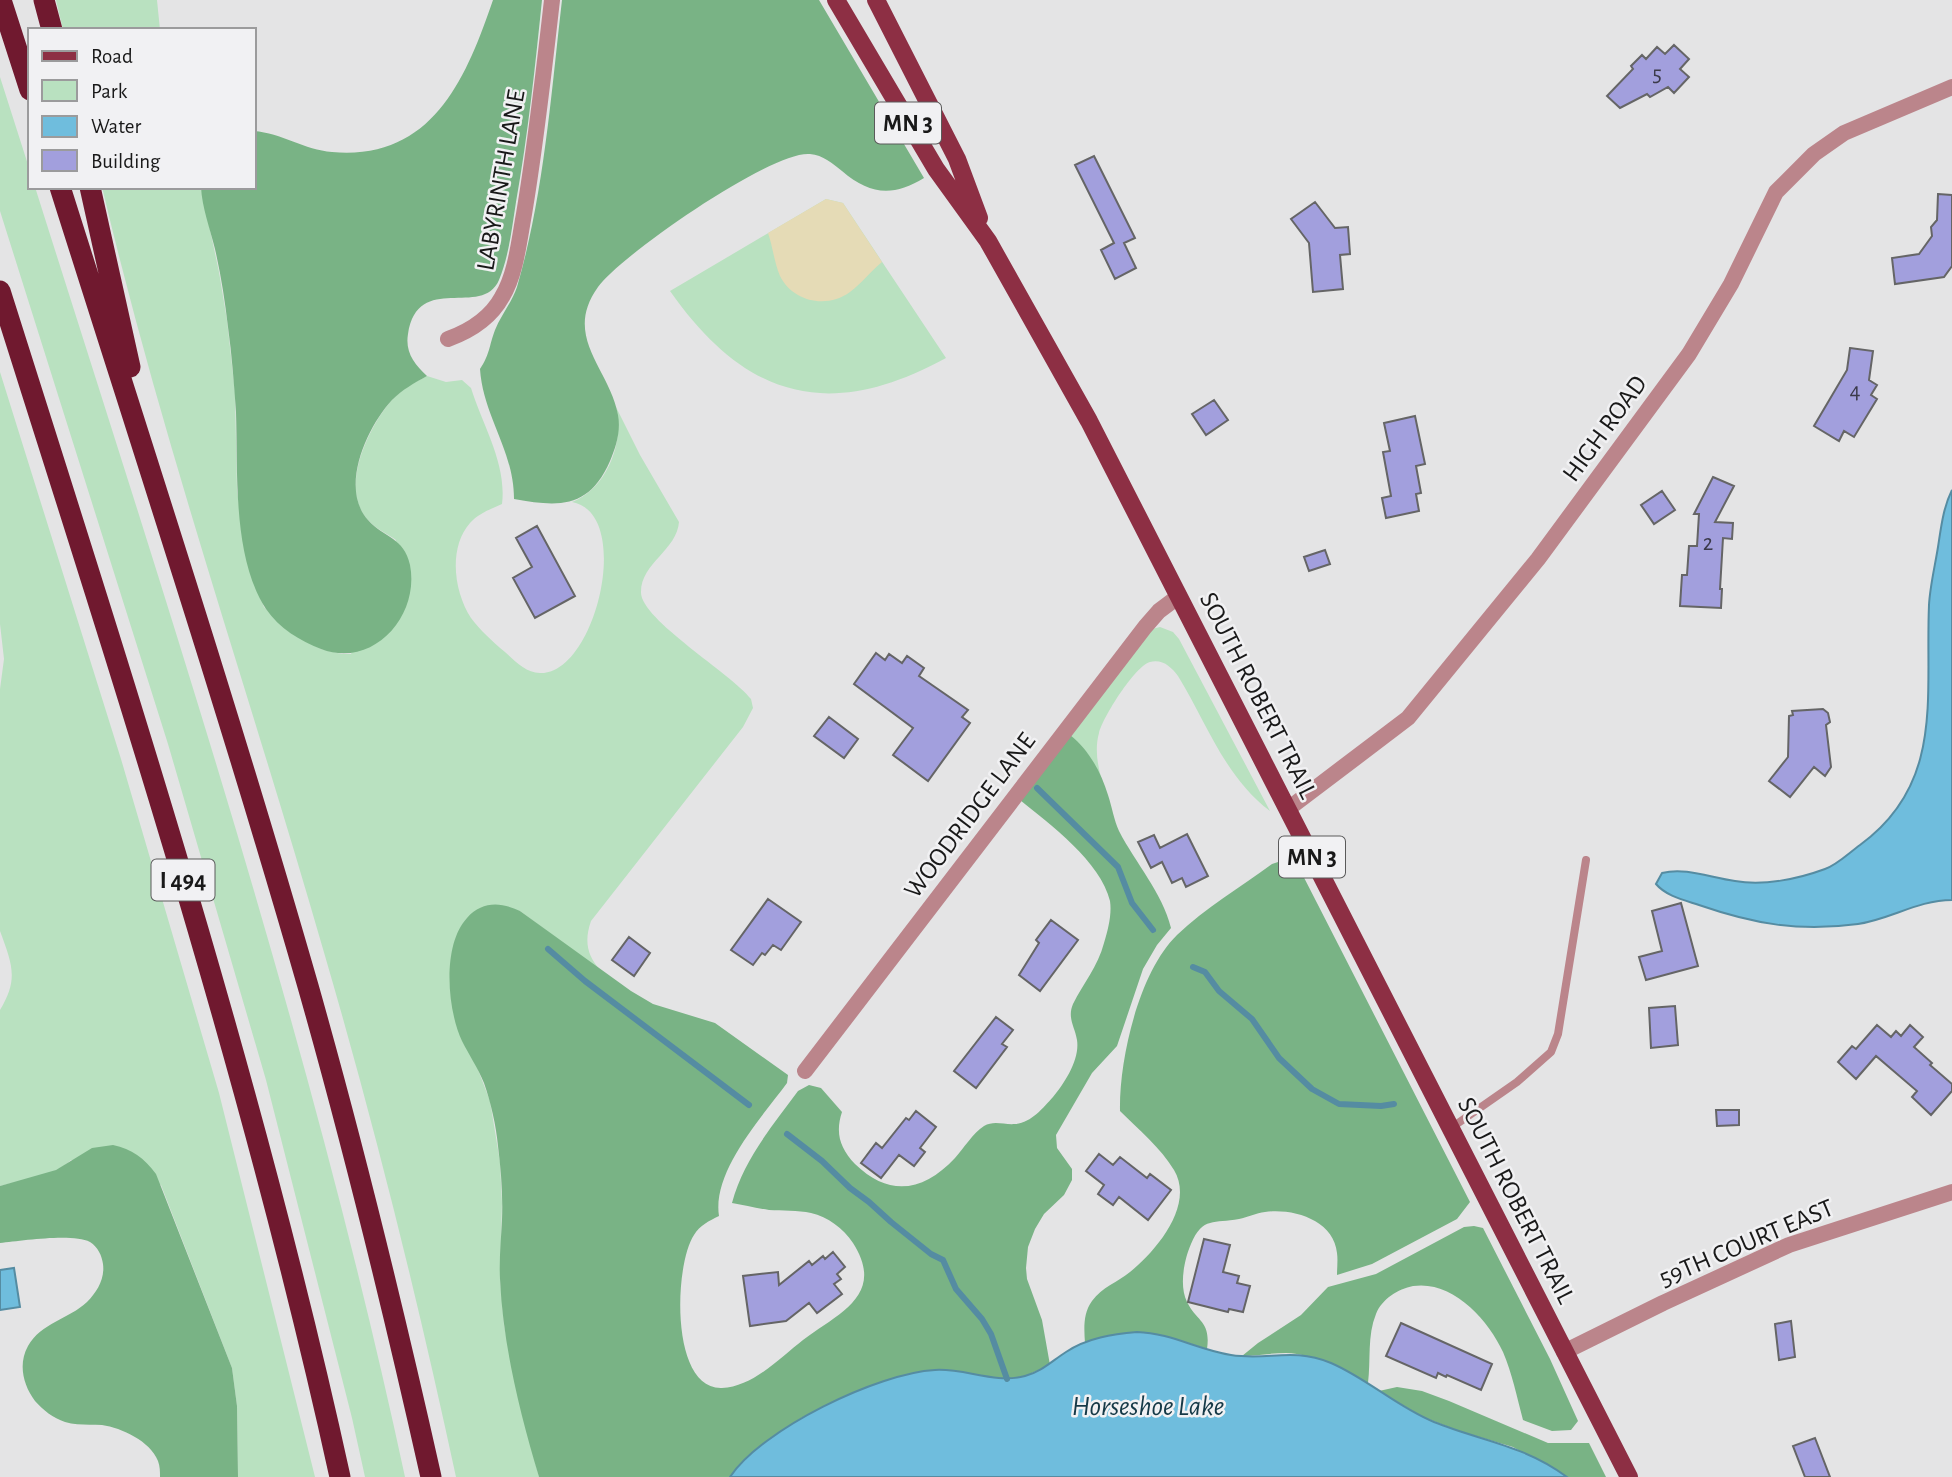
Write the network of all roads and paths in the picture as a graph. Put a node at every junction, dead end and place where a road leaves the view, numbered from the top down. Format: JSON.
{"nodes":[{"id":1,"x":1,"y":0,"type":"edge"},
{"id":2,"x":44,"y":0,"type":"edge"},
{"id":3,"x":552,"y":0,"type":"edge"},
{"id":4,"x":836,"y":0,"type":"edge"},
{"id":5,"x":876,"y":0,"type":"edge"},
{"id":6,"x":51,"y":28,"type":"edge"},
{"id":7,"x":28,"y":84,"type":"edge"},
{"id":8,"x":1952,"y":87,"type":"edge"},
{"id":9,"x":61,"y":189,"type":"edge"},
{"id":10,"x":90,"y":189,"type":"edge"},
{"id":11,"x":988,"y":241,"type":"junction"},
{"id":12,"x":0,"y":291,"type":"edge"},
{"id":13,"x":448,"y":339,"type":"dead end"},
{"id":14,"x":156,"y":489,"type":"junction"},
{"id":15,"x":1179,"y":596,"type":"junction"},
{"id":16,"x":1288,"y":809,"type":"junction"},
{"id":17,"x":1586,"y":860,"type":"dead end"},
{"id":18,"x":805,"y":1071,"type":"dead end"},
{"id":19,"x":1451,"y":1128,"type":"junction"},
{"id":20,"x":1952,"y":1192,"type":"edge"},
{"id":21,"x":1564,"y":1352,"type":"junction"},
{"id":22,"x":340,"y":1477,"type":"edge"},
{"id":23,"x":431,"y":1477,"type":"edge"},
{"id":24,"x":1629,"y":1477,"type":"edge"}],
"edges":[{"from":1,"to":7,"type":"highway"},
{"from":2,"to":6,"type":"highway"},
{"from":3,"to":13,"type":"street","name":"LABYRINTH LANE"},
{"from":4,"to":11,"type":"main road","name":"SOUTH ROBERT TRAIL","number":"MN 3"},
{"from":5,"to":11,"type":"main road","name":"SOUTH ROBERT TRAIL","number":"MN 3"},
{"from":8,"to":16,"type":"street","name":"HIGH ROAD"},
{"from":9,"to":14,"type":"highway"},
{"from":10,"to":14,"type":"highway"},
{"from":11,"to":15,"type":"main road","name":"SOUTH ROBERT TRAIL","number":"MN 3"},
{"from":12,"to":22,"type":"highway","number":"I 494"},
{"from":14,"to":23,"type":"highway"},
{"from":15,"to":16,"type":"main road","name":"SOUTH ROBERT TRAIL","number":"MN 3"},
{"from":15,"to":18,"type":"street","name":"WOODRIDGE LANE"},
{"from":16,"to":19,"type":"main road","name":"SOUTH ROBERT TRAIL","number":"MN 3"},
{"from":17,"to":19,"type":"lane"},
{"from":19,"to":21,"type":"main road","name":"SOUTH ROBERT TRAIL","number":"MN 3"},
{"from":20,"to":21,"type":"street","name":"59TH COURT EAST"},
{"from":21,"to":24,"type":"main road","name":"SOUTH ROBERT TRAIL","number":"MN 3"}]}
